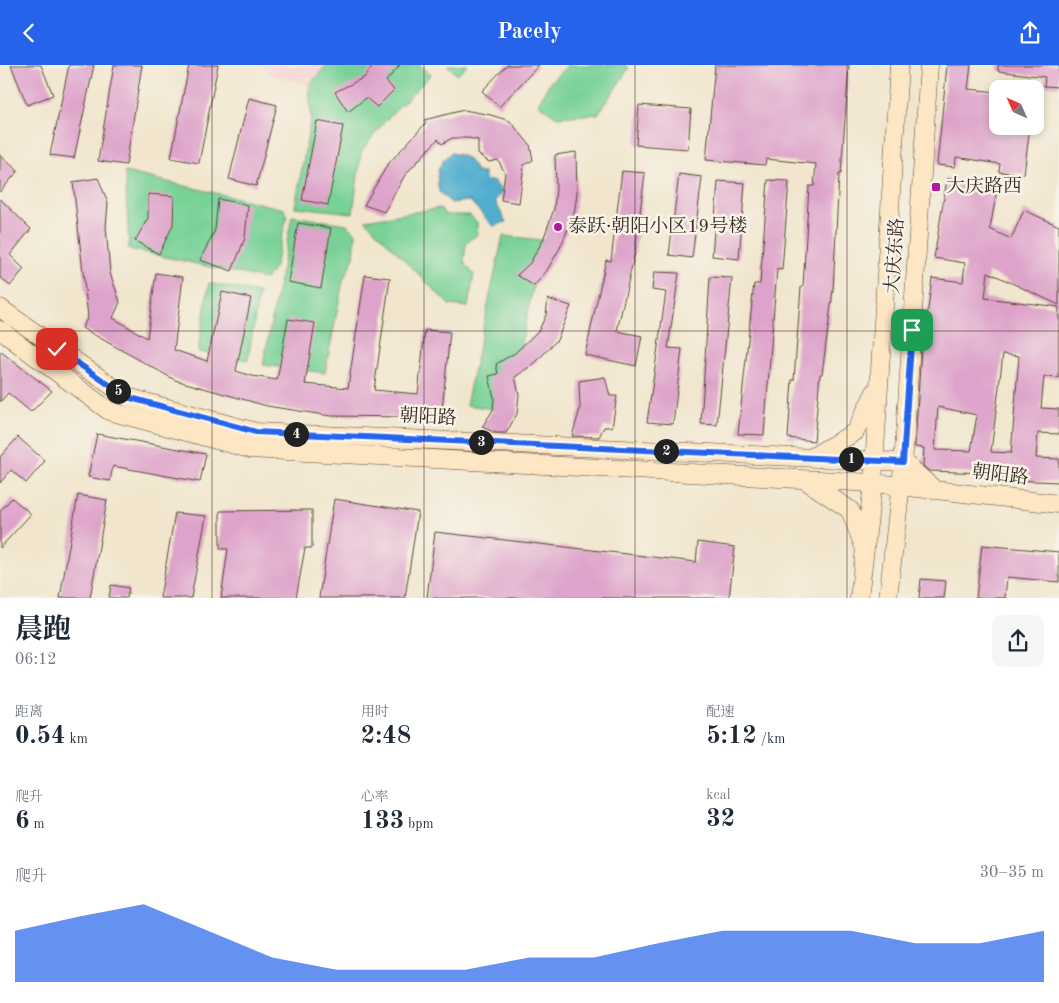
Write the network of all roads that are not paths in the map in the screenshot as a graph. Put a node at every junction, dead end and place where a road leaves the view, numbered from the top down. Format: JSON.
{"nodes":[{"id":1,"x":899,"y":65,"type":"edge"},
{"id":2,"x":929,"y":65,"type":"edge"},
{"id":3,"x":0,"y":309,"type":"edge"},
{"id":4,"x":0,"y":330,"type":"edge"},
{"id":5,"x":879,"y":385,"type":"junction"},
{"id":6,"x":812,"y":457,"type":"junction"},
{"id":7,"x":874,"y":460,"type":"junction"},
{"id":8,"x":903,"y":462,"type":"junction"},
{"id":9,"x":805,"y":479,"type":"junction"},
{"id":10,"x":873,"y":483,"type":"junction"},
{"id":11,"x":901,"y":486,"type":"junction"},
{"id":12,"x":935,"y":490,"type":"junction"},
{"id":13,"x":1059,"y":504,"type":"edge"},
{"id":14,"x":865,"y":549,"type":"junction"},
{"id":15,"x":859,"y":598,"type":"edge"},
{"id":16,"x":888,"y":598,"type":"edge"}],
"edges":[{"from":1,"to":5,"type":"main road","name":"大庆东路"},
{"from":2,"to":8,"type":"main road","name":"大庆东路"},
{"from":3,"to":6,"type":"main road","name":"朝阳路"},
{"from":4,"to":9,"type":"main road","name":"朝阳路"},
{"from":5,"to":6,"type":"main road"},
{"from":5,"to":7,"type":"main road","name":"大庆东路"},
{"from":6,"to":7,"type":"main road","name":"朝阳路"},
{"from":7,"to":8,"type":"main road","name":"朝阳路"},
{"from":7,"to":10,"type":"main road","name":"大庆东路"},
{"from":8,"to":11,"type":"main road","name":"大庆东路"},
{"from":8,"to":12,"type":"main road"},
{"from":9,"to":10,"type":"main road","name":"朝阳路"},
{"from":9,"to":14,"type":"main road"},
{"from":10,"to":11,"type":"main road","name":"朝阳路"},
{"from":10,"to":14,"type":"main road","name":"大庆东路"},
{"from":11,"to":12,"type":"main road","name":"朝阳路"},
{"from":11,"to":16,"type":"main road","name":"大庆东路"},
{"from":12,"to":13,"type":"main road","name":"朝阳路"},
{"from":14,"to":15,"type":"main road","name":"大庆东路"}]}
